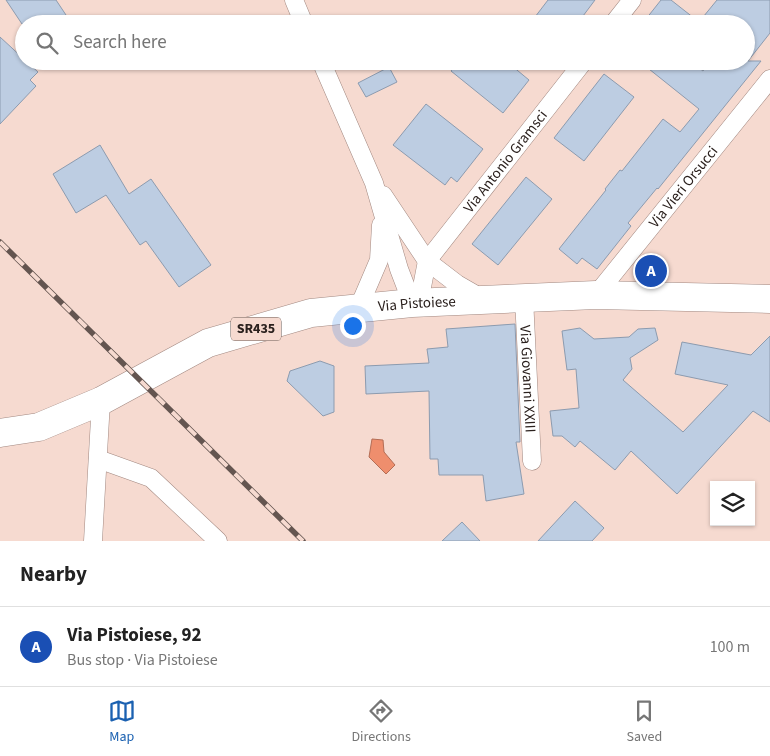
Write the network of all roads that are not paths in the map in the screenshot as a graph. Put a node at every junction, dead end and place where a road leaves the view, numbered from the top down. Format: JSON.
{"nodes":[{"id":1,"x":294,"y":0,"type":"edge"},
{"id":2,"x":632,"y":0,"type":"edge"},
{"id":3,"x":300,"y":15,"type":"edge"},
{"id":4,"x":620,"y":15,"type":"edge"},
{"id":5,"x":325,"y":70,"type":"edge"},
{"id":6,"x":577,"y":70,"type":"edge"},
{"id":7,"x":770,"y":78,"type":"edge"},
{"id":8,"x":374,"y":183,"type":"junction"},
{"id":9,"x":427,"y":261,"type":"junction"},
{"id":10,"x":596,"y":295,"type":"junction"},
{"id":11,"x":524,"y":298,"type":"junction"},
{"id":12,"x":770,"y":299,"type":"edge"},
{"id":13,"x":484,"y":300,"type":"junction"},
{"id":14,"x":412,"y":303,"type":"junction"},
{"id":15,"x":358,"y":309,"type":"junction"},
{"id":16,"x":101,"y":401,"type":"junction"},
{"id":17,"x":0,"y":433,"type":"edge"},
{"id":18,"x":98,"y":460,"type":"junction"},
{"id":19,"x":532,"y":461,"type":"dead end"},
{"id":20,"x":93,"y":541,"type":"edge"},
{"id":21,"x":218,"y":541,"type":"edge"}],
"edges":[{"from":1,"to":3,"type":"street"},
{"from":2,"to":4,"type":"street"},
{"from":5,"to":8,"type":"street"},
{"from":6,"to":9,"type":"street","name":"Via Antonio Gramsci"},
{"from":7,"to":10,"type":"street","name":"Via Vieri Orsucci"},
{"from":8,"to":9,"type":"street"},
{"from":8,"to":14,"type":"street"},
{"from":8,"to":15,"type":"street"},
{"from":9,"to":13,"type":"street"},
{"from":9,"to":14,"type":"street"},
{"from":10,"to":11,"type":"main road","name":"Via Pistoiese","number":"SR435"},
{"from":10,"to":12,"type":"main road","name":"Via Pistoiese","number":"SR435"},
{"from":11,"to":13,"type":"main road","name":"Via Pistoiese","number":"SR435"},
{"from":11,"to":19,"type":"street","name":"Via Giovanni XXIII"},
{"from":13,"to":14,"type":"main road","name":"Via Pistoiese","number":"SR435"},
{"from":14,"to":15,"type":"main road","name":"Via Pistoiese","number":"SR435"},
{"from":15,"to":16,"type":"main road","name":"Via Pistoiese","number":"SR435"},
{"from":16,"to":17,"type":"main road","name":"Via Pistoiese","number":"SR435"},
{"from":16,"to":18,"type":"street"},
{"from":18,"to":20,"type":"street"},
{"from":18,"to":21,"type":"street"}]}
